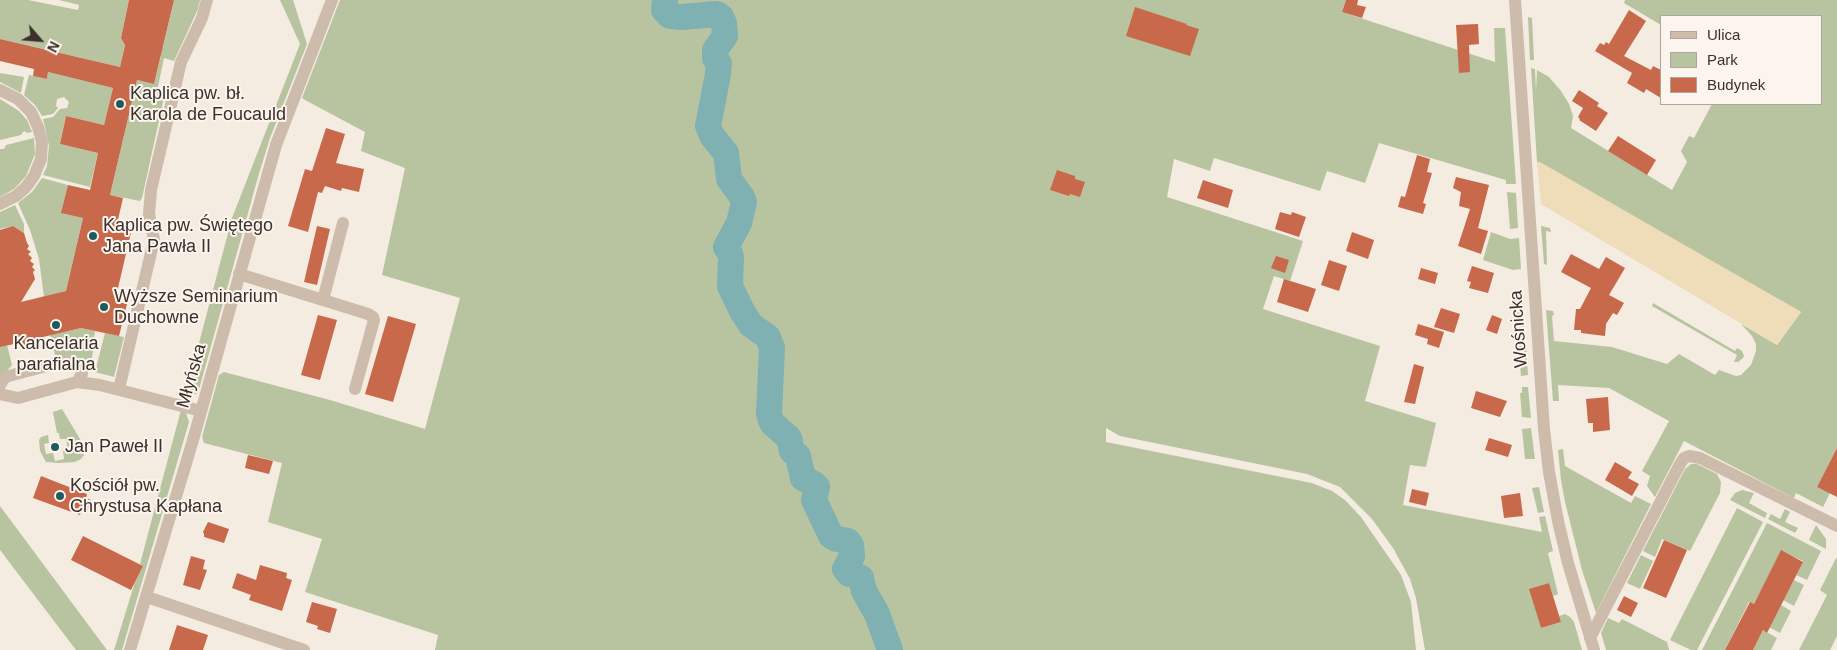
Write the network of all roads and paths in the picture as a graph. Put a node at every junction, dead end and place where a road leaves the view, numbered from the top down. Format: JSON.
{"nodes":[{"id":1,"x":207,"y":0,"type":"edge"},
{"id":2,"x":332,"y":0,"type":"edge"},
{"id":3,"x":1515,"y":0,"type":"edge"},
{"id":4,"x":0,"y":90,"type":"edge"},
{"id":5,"x":0,"y":204,"type":"edge"},
{"id":6,"x":342,"y":223,"type":"dead end"},
{"id":7,"x":240,"y":274,"type":"junction"},
{"id":8,"x":323,"y":300,"type":"junction"},
{"id":9,"x":77,"y":382,"type":"junction"},
{"id":10,"x":0,"y":385,"type":"edge"},
{"id":11,"x":355,"y":388,"type":"dead end"},
{"id":12,"x":119,"y":389,"type":"junction"},
{"id":13,"x":0,"y":394,"type":"edge"},
{"id":14,"x":201,"y":411,"type":"junction"},
{"id":15,"x":1837,"y":526,"type":"edge"},
{"id":16,"x":147,"y":596,"type":"junction"},
{"id":17,"x":1592,"y":644,"type":"edge"},
{"id":18,"x":130,"y":650,"type":"edge"},
{"id":19,"x":304,"y":650,"type":"edge"}],
"edges":[{"from":1,"to":12,"type":"street"},
{"from":2,"to":7,"type":"street","name":"Młyńska"},
{"from":3,"to":17,"type":"street","name":"Wośnicka"},
{"from":4,"to":5,"type":"street"},
{"from":6,"to":8,"type":"street"},
{"from":7,"to":8,"type":"street"},
{"from":7,"to":14,"type":"street","name":"Młyńska"},
{"from":8,"to":11,"type":"street"},
{"from":9,"to":10,"type":"street"},
{"from":9,"to":12,"type":"street"},
{"from":9,"to":13,"type":"street"},
{"from":12,"to":14,"type":"street"},
{"from":14,"to":16,"type":"street","name":"Młyńska"},
{"from":15,"to":17,"type":"street"},
{"from":16,"to":18,"type":"street","name":"Młyńska"},
{"from":16,"to":19,"type":"street"}]}
